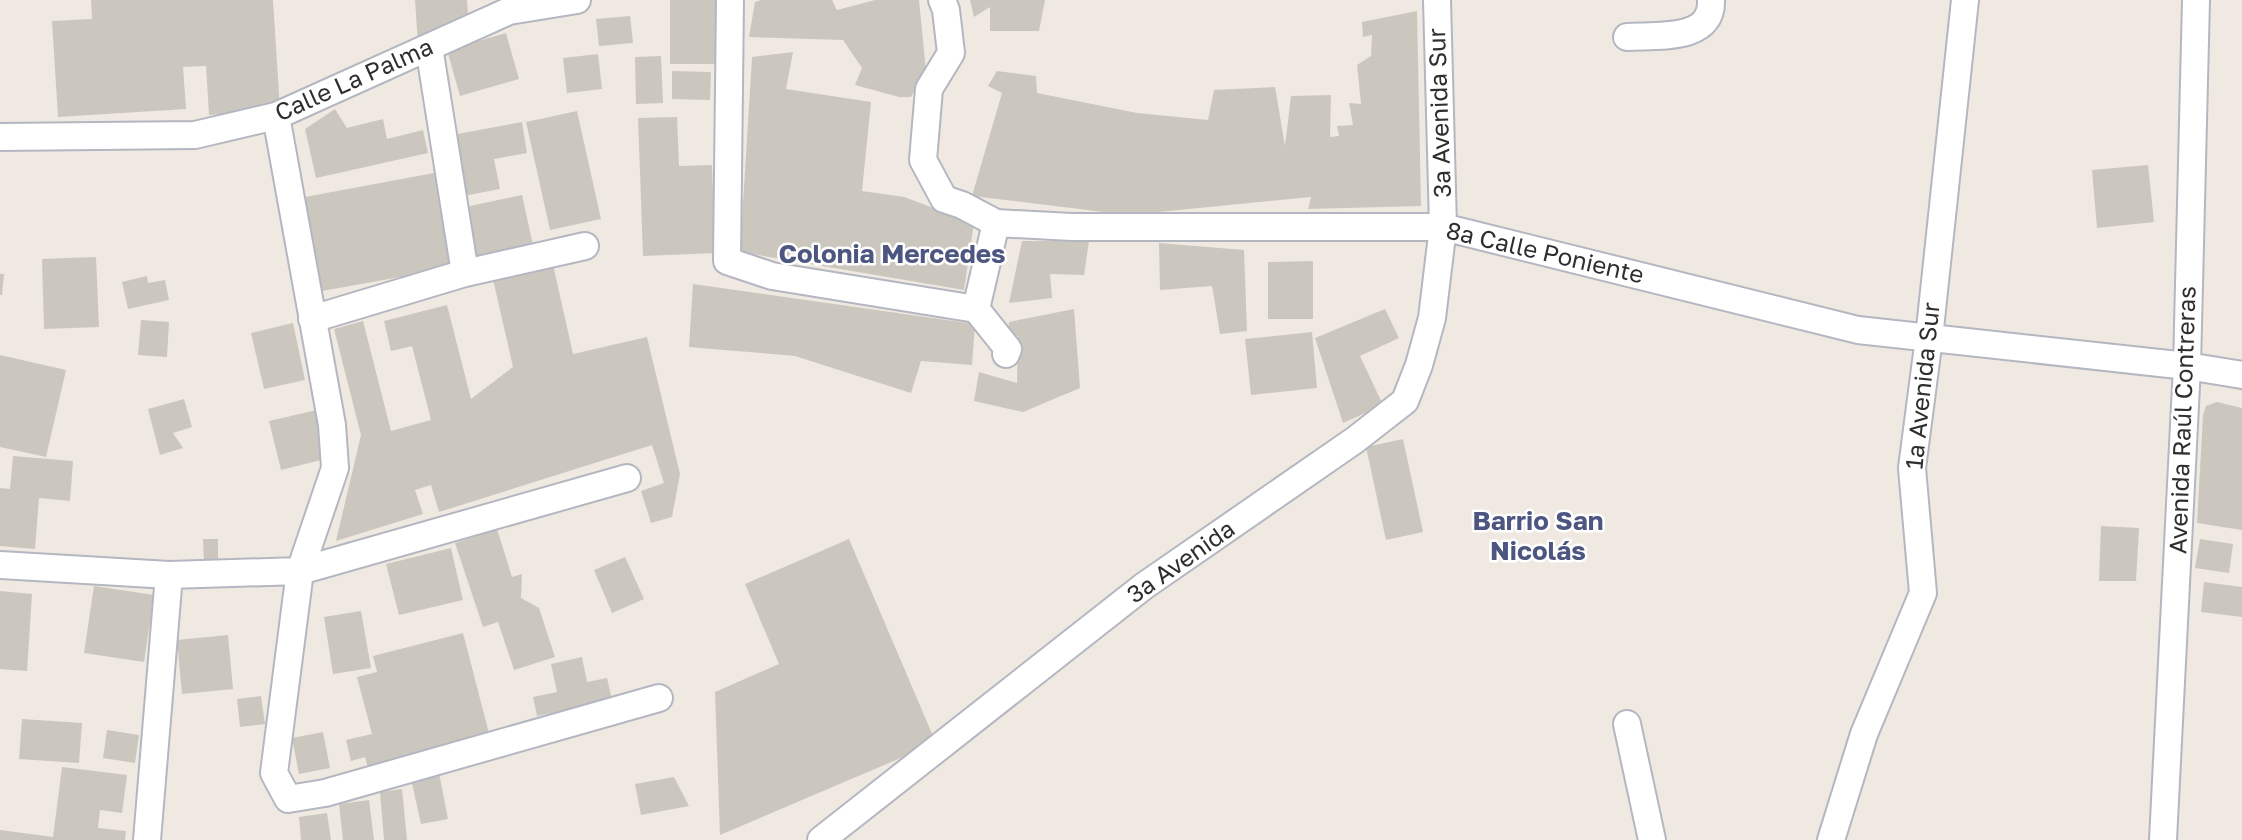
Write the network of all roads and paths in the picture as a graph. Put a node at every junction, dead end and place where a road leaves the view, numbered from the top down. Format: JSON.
{"nodes":[{"id":1,"x":577,"y":0,"type":"edge"},
{"id":2,"x":730,"y":0,"type":"edge"},
{"id":3,"x":942,"y":0,"type":"edge"},
{"id":4,"x":1437,"y":0,"type":"edge"},
{"id":5,"x":1711,"y":0,"type":"edge"},
{"id":6,"x":1965,"y":0,"type":"edge"},
{"id":7,"x":2196,"y":0,"type":"edge"},
{"id":8,"x":1627,"y":37,"type":"dead end"},
{"id":9,"x":429,"y":47,"type":"junction"},
{"id":10,"x":276,"y":117,"type":"junction"},
{"id":11,"x":0,"y":137,"type":"edge"},
{"id":12,"x":996,"y":223,"type":"junction"},
{"id":13,"x":1443,"y":227,"type":"junction"},
{"id":14,"x":585,"y":246,"type":"dead end"},
{"id":15,"x":464,"y":273,"type":"junction"},
{"id":16,"x":976,"y":309,"type":"junction"},
{"id":17,"x":312,"y":319,"type":"junction"},
{"id":18,"x":1929,"y":338,"type":"junction"},
{"id":19,"x":1006,"y":355,"type":"dead end"},
{"id":20,"x":2187,"y":366,"type":"junction"},
{"id":21,"x":2242,"y":375,"type":"edge"},
{"id":22,"x":627,"y":478,"type":"dead end"},
{"id":23,"x":0,"y":565,"type":"edge"},
{"id":24,"x":300,"y":571,"type":"junction"},
{"id":25,"x":169,"y":575,"type":"junction"},
{"id":26,"x":659,"y":698,"type":"dead end"},
{"id":27,"x":1627,"y":724,"type":"dead end"},
{"id":28,"x":147,"y":840,"type":"edge"},
{"id":29,"x":821,"y":840,"type":"edge"},
{"id":30,"x":1652,"y":840,"type":"edge"},
{"id":31,"x":1831,"y":840,"type":"edge"},
{"id":32,"x":2163,"y":840,"type":"edge"}],
"edges":[{"from":1,"to":9,"type":"street","name":"Calle La Palma"},
{"from":2,"to":16,"type":"street"},
{"from":3,"to":12,"type":"street","name":"8a Calle Poniente"},
{"from":4,"to":13,"type":"street","name":"3a Avenida Sur"},
{"from":5,"to":8,"type":"street"},
{"from":6,"to":18,"type":"street","name":"1a Avenida Sur"},
{"from":7,"to":20,"type":"street","name":"Avenida Raúl Contreras"},
{"from":9,"to":10,"type":"street","name":"Calle La Palma"},
{"from":9,"to":15,"type":"street"},
{"from":10,"to":11,"type":"street","name":"Calle La Palma"},
{"from":10,"to":17,"type":"street"},
{"from":12,"to":13,"type":"street","name":"8a Calle Poniente"},
{"from":12,"to":16,"type":"street"},
{"from":13,"to":18,"type":"street","name":"8a Calle Poniente"},
{"from":13,"to":29,"type":"street","name":"3a Avenida"},
{"from":14,"to":15,"type":"street"},
{"from":15,"to":17,"type":"street"},
{"from":16,"to":19,"type":"street"},
{"from":17,"to":24,"type":"street"},
{"from":18,"to":20,"type":"street","name":"8a Calle Poniente"},
{"from":18,"to":31,"type":"street","name":"1a Avenida Sur"},
{"from":20,"to":21,"type":"street","name":"8a Calle Poniente"},
{"from":20,"to":32,"type":"street","name":"Avenida Raúl Contreras"},
{"from":22,"to":24,"type":"street"},
{"from":23,"to":25,"type":"street"},
{"from":24,"to":25,"type":"street"},
{"from":24,"to":26,"type":"street"},
{"from":25,"to":28,"type":"street"},
{"from":27,"to":30,"type":"street"}]}
